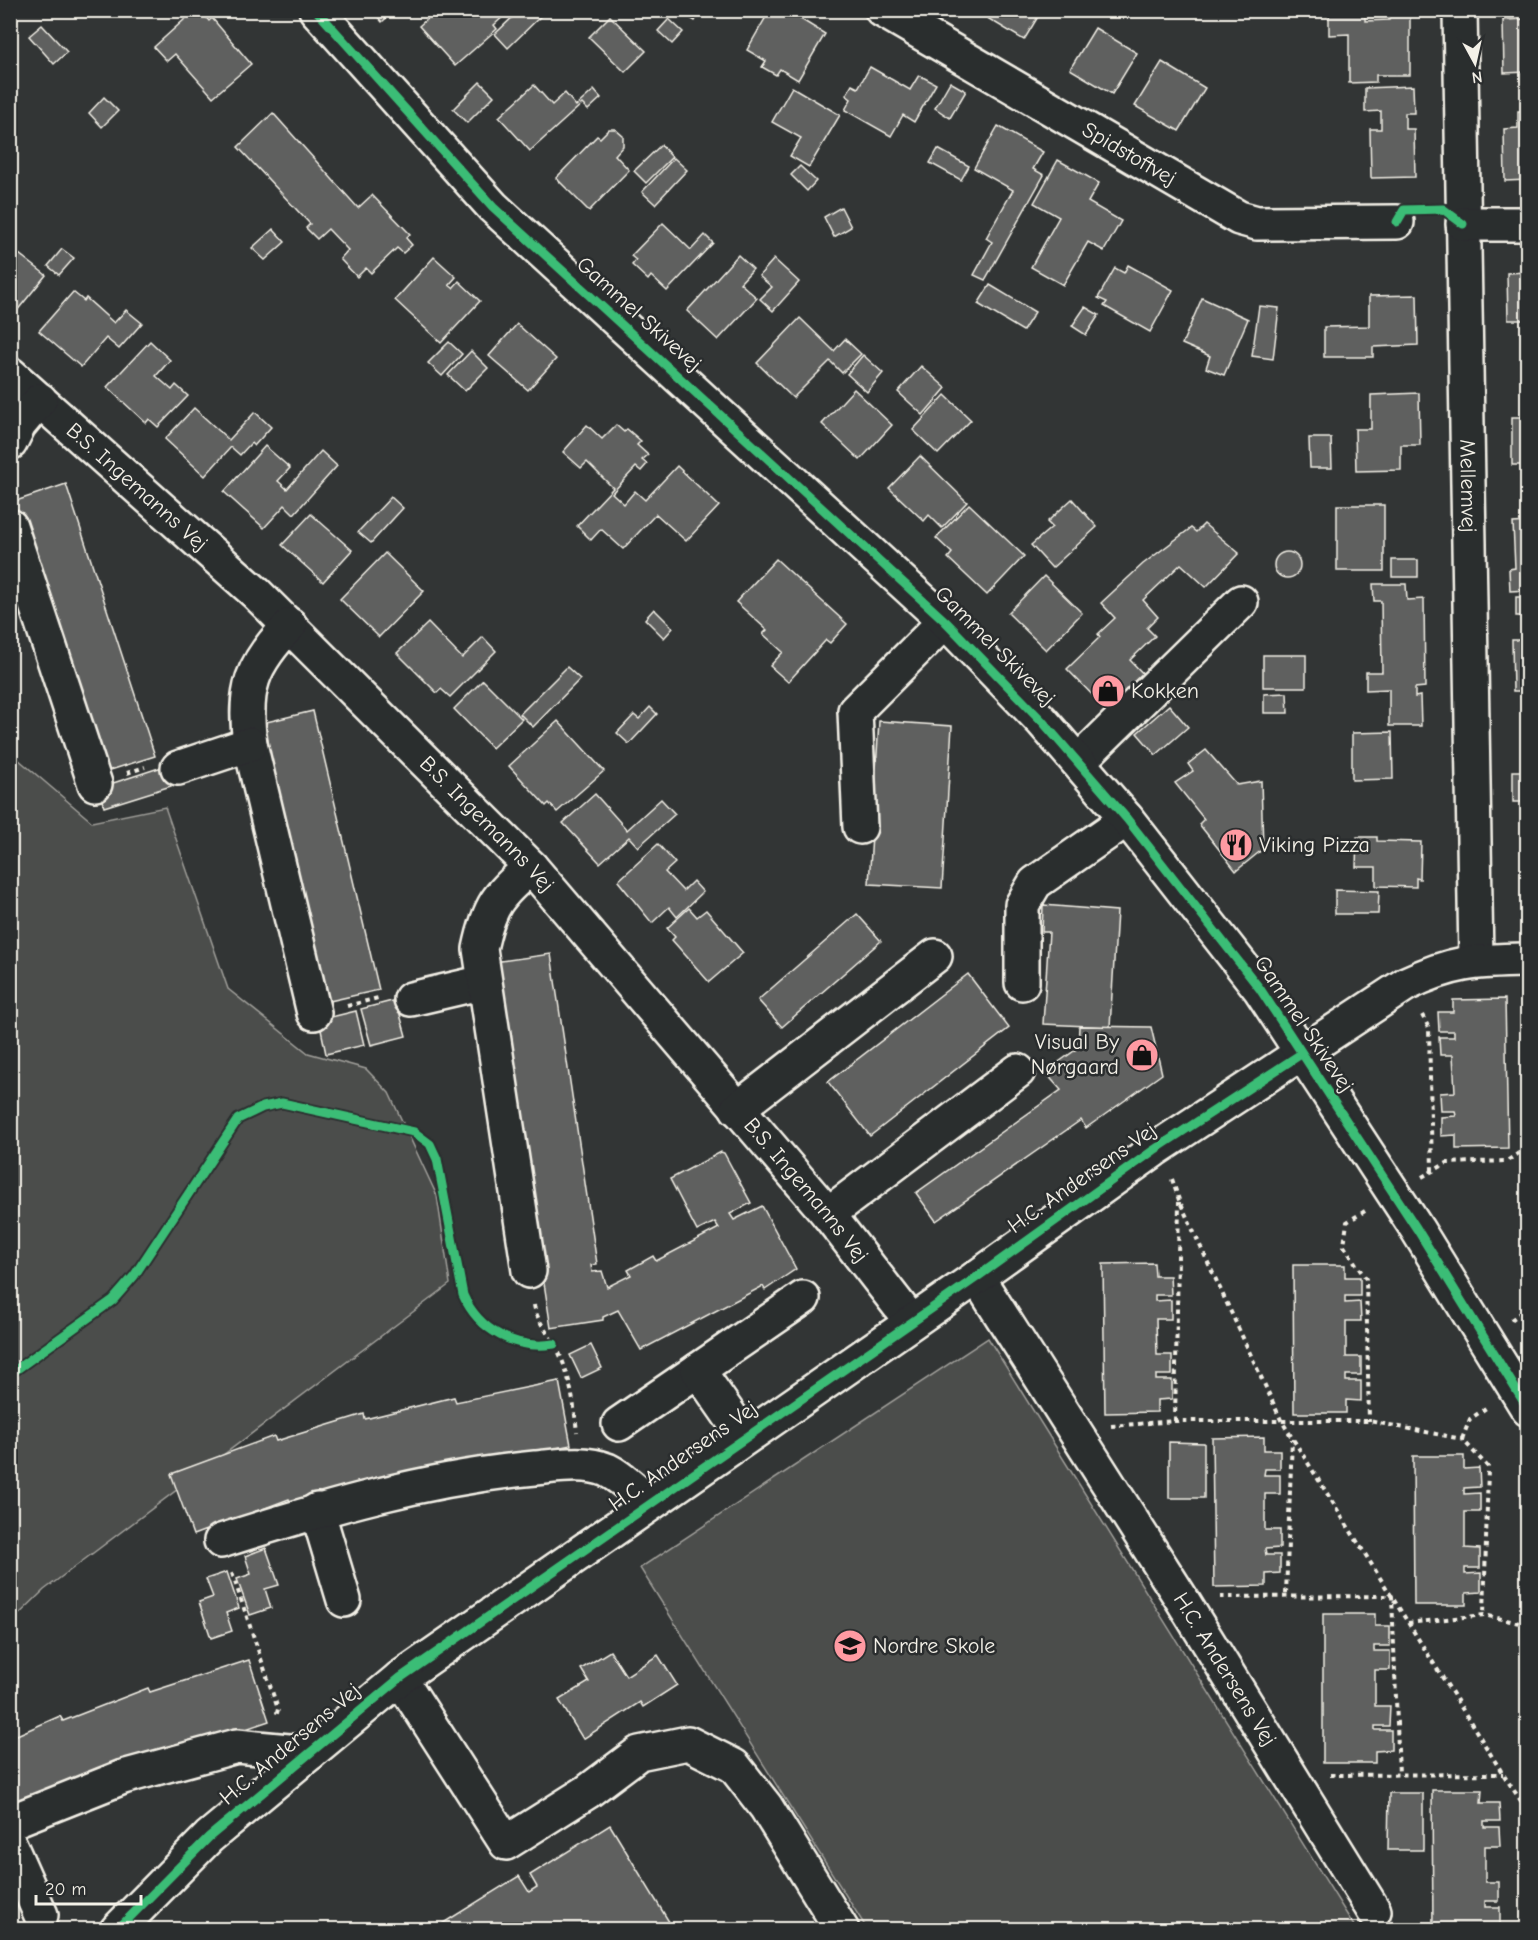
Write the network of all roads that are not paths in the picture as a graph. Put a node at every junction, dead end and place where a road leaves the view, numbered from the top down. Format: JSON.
{"nodes":[{"id":1,"x":316,"y":10,"type":"edge"},
{"id":2,"x":882,"y":10,"type":"edge"},
{"id":3,"x":1460,"y":10,"type":"edge"},
{"id":4,"x":1397,"y":222,"type":"dead end"},
{"id":5,"x":1464,"y":224,"type":"junction"},
{"id":6,"x":1527,"y":224,"type":"edge"},
{"id":7,"x":10,"y":374,"type":"edge"},
{"id":8,"x":40,"y":400,"type":"junction"},
{"id":9,"x":10,"y":443,"type":"edge"},
{"id":10,"x":10,"y":526,"type":"edge"},
{"id":11,"x":1240,"y":602,"type":"dead end"},
{"id":12,"x":945,"y":621,"type":"junction"},
{"id":13,"x":290,"y":625,"type":"junction"},
{"id":14,"x":250,"y":744,"type":"junction"},
{"id":15,"x":1078,"y":762,"type":"junction"},
{"id":16,"x":178,"y":768,"type":"road end"},
{"id":17,"x":95,"y":784,"type":"road end"},
{"id":18,"x":1127,"y":819,"type":"junction"},
{"id":19,"x":860,"y":827,"type":"dead end"},
{"id":20,"x":531,"y":867,"type":"junction"},
{"id":21,"x":935,"y":956,"type":"dead end"},
{"id":22,"x":1476,"y":960,"type":"junction"},
{"id":23,"x":1527,"y":960,"type":"edge"},
{"id":24,"x":484,"y":982,"type":"junction"},
{"id":25,"x":1022,"y":983,"type":"dead end"},
{"id":26,"x":411,"y":999,"type":"road end"},
{"id":27,"x":314,"y":1013,"type":"road end"},
{"id":28,"x":1301,"y":1054,"type":"junction"},
{"id":29,"x":1018,"y":1071,"type":"dead end"},
{"id":30,"x":736,"y":1109,"type":"junction"},
{"id":31,"x":828,"y":1214,"type":"junction"},
{"id":32,"x":529,"y":1272,"type":"road end"},
{"id":33,"x":977,"y":1276,"type":"junction"},
{"id":34,"x":802,"y":1298,"type":"dead end"},
{"id":35,"x":911,"y":1321,"type":"junction"},
{"id":36,"x":698,"y":1370,"type":"junction"},
{"id":37,"x":1526,"y":1405,"type":"edge"},
{"id":38,"x":619,"y":1424,"type":"dead end"},
{"id":39,"x":744,"y":1436,"type":"junction"},
{"id":40,"x":650,"y":1503,"type":"junction"},
{"id":41,"x":317,"y":1510,"type":"junction"},
{"id":42,"x":221,"y":1541,"type":"road end"},
{"id":43,"x":344,"y":1600,"type":"dead end"},
{"id":44,"x":400,"y":1677,"type":"junction"},
{"id":45,"x":310,"y":1754,"type":"junction"},
{"id":46,"x":10,"y":1822,"type":"edge"},
{"id":47,"x":10,"y":1845,"type":"edge"},
{"id":48,"x":1374,"y":1911,"type":"dead end"},
{"id":49,"x":41,"y":1915,"type":"dead end"},
{"id":50,"x":117,"y":1929,"type":"edge"},
{"id":51,"x":842,"y":1929,"type":"edge"}],
"edges":[{"from":1,"to":12,"type":"street","name":"Gammel Skivevej"},
{"from":2,"to":4,"type":"street","name":"Spidstoftvej"},
{"from":3,"to":5,"type":"street","name":"Mellemvej"},
{"from":5,"to":6,"type":"street"},
{"from":5,"to":22,"type":"street","name":"Mellemvej"},
{"from":7,"to":8,"type":"street","name":"B.S. Ingemanns Vej"},
{"from":8,"to":9,"type":"street"},
{"from":8,"to":13,"type":"street","name":"B.S. Ingemanns Vej"},
{"from":10,"to":17,"type":"street"},
{"from":11,"to":15,"type":"street"},
{"from":12,"to":15,"type":"street","name":"Gammel Skivevej"},
{"from":12,"to":19,"type":"street"},
{"from":13,"to":14,"type":"street"},
{"from":13,"to":20,"type":"street","name":"B.S. Ingemanns Vej"},
{"from":14,"to":16,"type":"street"},
{"from":14,"to":27,"type":"street"},
{"from":15,"to":18,"type":"street","name":"Gammel Skivevej"},
{"from":18,"to":25,"type":"street"},
{"from":18,"to":28,"type":"street","name":"Gammel Skivevej"},
{"from":20,"to":24,"type":"street"},
{"from":20,"to":30,"type":"street","name":"B.S. Ingemanns Vej"},
{"from":21,"to":30,"type":"street"},
{"from":22,"to":23,"type":"street","name":"H.C. Andersens Vej"},
{"from":22,"to":28,"type":"street","name":"H.C. Andersens Vej"},
{"from":24,"to":26,"type":"street"},
{"from":24,"to":32,"type":"street"},
{"from":28,"to":33,"type":"street","name":"H.C. Andersens Vej"},
{"from":28,"to":37,"type":"street","name":"Gammel Skivevej"},
{"from":29,"to":31,"type":"street"},
{"from":30,"to":31,"type":"street","name":"B.S. Ingemanns Vej"},
{"from":31,"to":35,"type":"street","name":"B.S. Ingemanns Vej"},
{"from":33,"to":35,"type":"street","name":"H.C. Andersens Vej"},
{"from":33,"to":48,"type":"street","name":"H.C. Andersens Vej"},
{"from":34,"to":36,"type":"street"},
{"from":35,"to":39,"type":"street","name":"H.C. Andersens Vej"},
{"from":36,"to":38,"type":"street"},
{"from":36,"to":39,"type":"street"},
{"from":39,"to":40,"type":"street","name":"H.C. Andersens Vej"},
{"from":40,"to":41,"type":"street"},
{"from":40,"to":44,"type":"street","name":"H.C. Andersens Vej"},
{"from":41,"to":42,"type":"street"},
{"from":41,"to":43,"type":"street"},
{"from":44,"to":45,"type":"street","name":"H.C. Andersens Vej"},
{"from":44,"to":51,"type":"street"},
{"from":45,"to":46,"type":"street"},
{"from":45,"to":50,"type":"street","name":"H.C. Andersens Vej"},
{"from":47,"to":49,"type":"street"}]}
